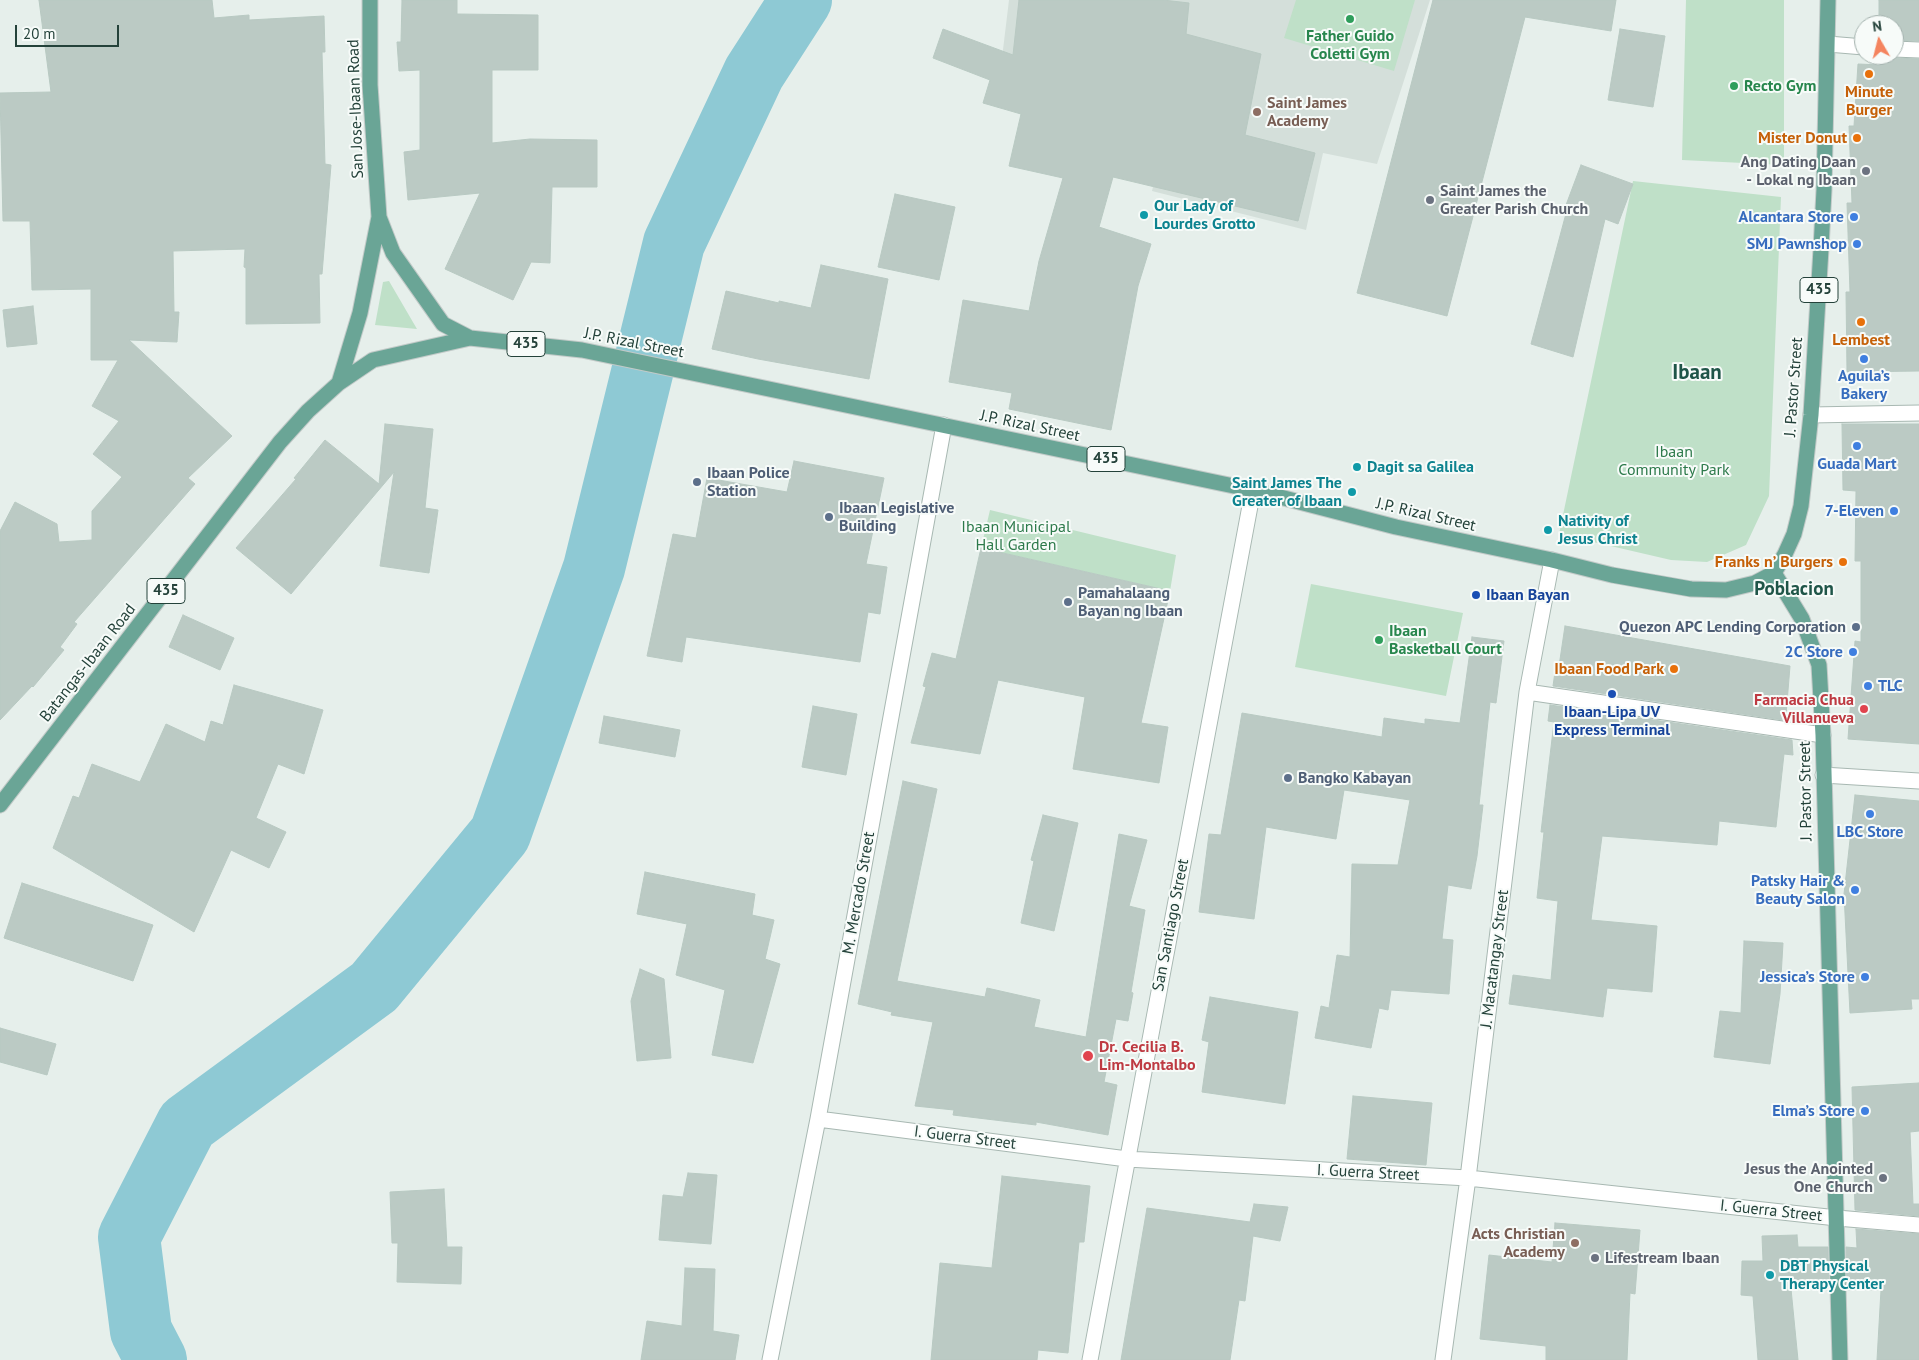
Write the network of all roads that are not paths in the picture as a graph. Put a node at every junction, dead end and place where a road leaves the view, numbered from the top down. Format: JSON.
{"nodes":[{"id":1,"x":370,"y":0,"type":"edge"},
{"id":2,"x":1828,"y":0,"type":"edge"},
{"id":3,"x":1828,"y":44,"type":"junction"},
{"id":4,"x":1854,"y":46,"type":"edge"},
{"id":5,"x":1904,"y":49,"type":"edge"},
{"id":6,"x":1919,"y":50,"type":"edge"},
{"id":7,"x":379,"y":217,"type":"junction"},
{"id":8,"x":470,"y":338,"type":"junction"},
{"id":9,"x":339,"y":383,"type":"junction"},
{"id":10,"x":1919,"y":413,"type":"edge"},
{"id":11,"x":1811,"y":415,"type":"junction"},
{"id":12,"x":944,"y":425,"type":"junction"},
{"id":13,"x":1253,"y":490,"type":"junction"},
{"id":14,"x":1552,"y":560,"type":"junction"},
{"id":15,"x":1774,"y":573,"type":"junction"},
{"id":16,"x":1527,"y":692,"type":"junction"},
{"id":17,"x":1823,"y":735,"type":"junction"},
{"id":18,"x":1823,"y":775,"type":"junction"},
{"id":19,"x":1919,"y":782,"type":"edge"},
{"id":20,"x":0,"y":805,"type":"edge"},
{"id":21,"x":818,"y":1119,"type":"junction"},
{"id":22,"x":1127,"y":1159,"type":"junction"},
{"id":23,"x":1468,"y":1178,"type":"junction"},
{"id":24,"x":1837,"y":1218,"type":"junction"},
{"id":25,"x":1919,"y":1225,"type":"edge"},
{"id":26,"x":770,"y":1360,"type":"edge"},
{"id":27,"x":1090,"y":1360,"type":"edge"},
{"id":28,"x":1443,"y":1360,"type":"edge"},
{"id":29,"x":1840,"y":1360,"type":"edge"}],
"edges":[{"from":1,"to":7,"type":"main road","name":"San Jose-Ibaan Road"},
{"from":2,"to":3,"type":"main road","name":"J. Pastor Street","number":"435"},
{"from":3,"to":4,"type":"street"},
{"from":3,"to":11,"type":"main road","name":"J. Pastor Street","number":"435"},
{"from":5,"to":6,"type":"street"},
{"from":7,"to":8,"type":"main road","name":"San Jose-Ibaan Road"},
{"from":7,"to":9,"type":"main road","name":"San Jose-Ibaan Road"},
{"from":8,"to":9,"type":"main road","name":"J.P. Rizal Street","number":"435"},
{"from":8,"to":12,"type":"main road","name":"J.P. Rizal Street","number":"435"},
{"from":9,"to":20,"type":"main road","name":"Batangas-Ibaan Road","number":"435"},
{"from":10,"to":11,"type":"street"},
{"from":11,"to":15,"type":"main road","name":"J. Pastor Street","number":"435"},
{"from":12,"to":13,"type":"main road","name":"J.P. Rizal Street","number":"435"},
{"from":12,"to":21,"type":"street","name":"M. Mercado Street"},
{"from":13,"to":14,"type":"main road","name":"J.P. Rizal Street","number":"435"},
{"from":13,"to":22,"type":"street","name":"San Santiago Street"},
{"from":14,"to":15,"type":"main road","name":"J.P. Rizal Street","number":"435"},
{"from":14,"to":16,"type":"street","name":"J. Macatangay Street"},
{"from":15,"to":17,"type":"main road","name":"J. Pastor Street"},
{"from":16,"to":17,"type":"street"},
{"from":16,"to":23,"type":"street","name":"J. Macatangay Street"},
{"from":17,"to":18,"type":"main road","name":"J. Pastor Street"},
{"from":18,"to":19,"type":"street"},
{"from":18,"to":24,"type":"main road","name":"J. Pastor Street"},
{"from":21,"to":22,"type":"street","name":"I. Guerra Street"},
{"from":21,"to":26,"type":"street","name":"M. Mercado Street"},
{"from":22,"to":23,"type":"street","name":"I. Guerra Street"},
{"from":22,"to":27,"type":"street","name":"San Santiago Street"},
{"from":23,"to":24,"type":"street","name":"I. Guerra Street"},
{"from":23,"to":28,"type":"street","name":"J. Macatangay Street"},
{"from":24,"to":25,"type":"street","name":"I. Guerra Street"},
{"from":24,"to":29,"type":"main road","name":"J. Pastor Street"}]}
